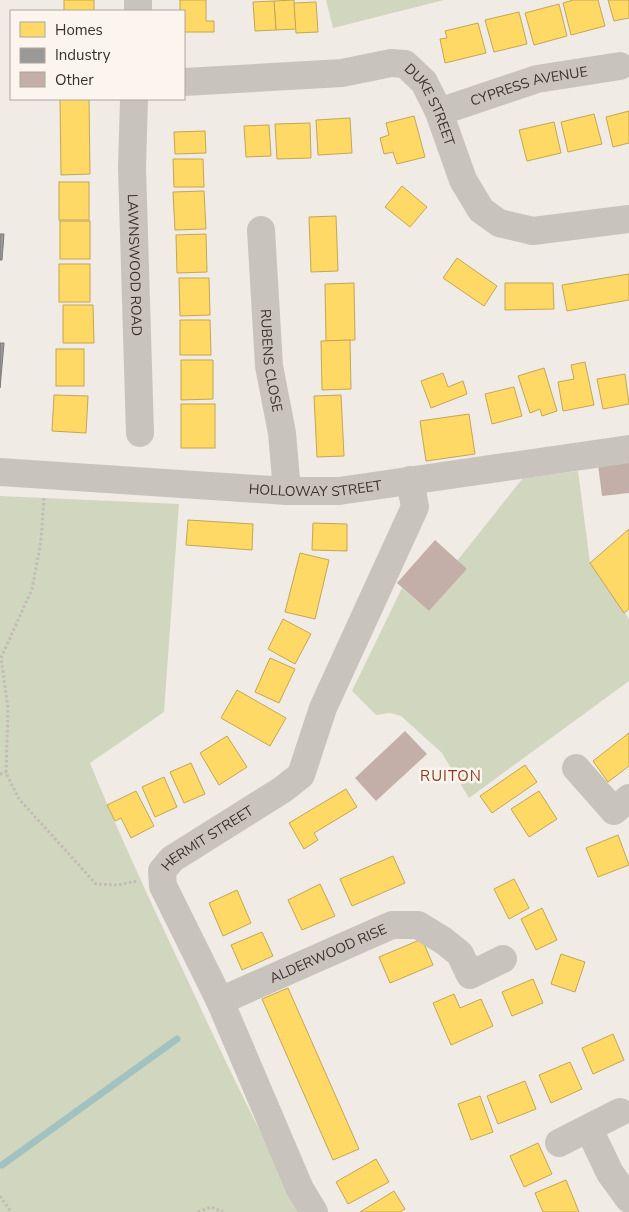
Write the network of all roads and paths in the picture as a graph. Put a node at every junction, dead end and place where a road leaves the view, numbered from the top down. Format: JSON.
{"nodes":[{"id":1,"x":620,"y":66,"type":"dead end"},
{"id":2,"x":185,"y":82,"type":"edge"},
{"id":3,"x":134,"y":100,"type":"edge"},
{"id":4,"x":439,"y":112,"type":"junction"},
{"id":5,"x":629,"y":219,"type":"edge"},
{"id":6,"x":261,"y":230,"type":"dead end"},
{"id":7,"x":140,"y":433,"type":"dead end"},
{"id":8,"x":629,"y":449,"type":"edge"},
{"id":9,"x":0,"y":472,"type":"edge"},
{"id":10,"x":45,"y":475,"type":"junction"},
{"id":11,"x":410,"y":480,"type":"junction"},
{"id":12,"x":287,"y":491,"type":"junction"},
{"id":13,"x":576,"y":768,"type":"dead end"},
{"id":14,"x":6,"y":773,"type":"junction"},
{"id":15,"x":0,"y":774,"type":"edge"},
{"id":16,"x":629,"y":798,"type":"edge"},
{"id":17,"x":162,"y":876,"type":"junction"},
{"id":18,"x":503,"y":959,"type":"dead end"},
{"id":19,"x":220,"y":1001,"type":"junction"},
{"id":20,"x":620,"y":1112,"type":"dead end"},
{"id":21,"x":589,"y":1129,"type":"junction"},
{"id":22,"x":559,"y":1143,"type":"dead end"},
{"id":23,"x":0,"y":1196,"type":"edge"},
{"id":24,"x":629,"y":1200,"type":"edge"},
{"id":25,"x":11,"y":1212,"type":"edge"},
{"id":26,"x":198,"y":1212,"type":"edge"},
{"id":27,"x":222,"y":1212,"type":"edge"},
{"id":28,"x":314,"y":1212,"type":"edge"}],
"edges":[{"from":1,"to":4,"type":"street","name":"CYPRESS AVENUE"},
{"from":2,"to":4,"type":"street","name":"DUKE STREET"},
{"from":3,"to":7,"type":"street","name":"LAWNSWOOD ROAD"},
{"from":4,"to":5,"type":"street","name":"DUKE STREET"},
{"from":6,"to":12,"type":"street","name":"RUBENS CLOSE"},
{"from":8,"to":11,"type":"street","name":"HOLLOWAY STREET"},
{"from":9,"to":10,"type":"street","name":"HOLLOWAY STREET"},
{"from":10,"to":12,"type":"street","name":"HOLLOWAY STREET"},
{"from":10,"to":14,"type":"path"},
{"from":11,"to":12,"type":"street","name":"HOLLOWAY STREET"},
{"from":11,"to":17,"type":"street","name":"HERMIT STREET"},
{"from":13,"to":16,"type":"street"},
{"from":14,"to":15,"type":"path"},
{"from":14,"to":17,"type":"path"},
{"from":17,"to":19,"type":"street","name":"HERMIT STREET"},
{"from":18,"to":19,"type":"street","name":"ALDERWOOD RISE"},
{"from":19,"to":28,"type":"street","name":"HERMIT STREET"},
{"from":20,"to":21,"type":"street"},
{"from":21,"to":22,"type":"street"},
{"from":21,"to":24,"type":"street"},
{"from":23,"to":25,"type":"path"},
{"from":26,"to":27,"type":"path"}]}
